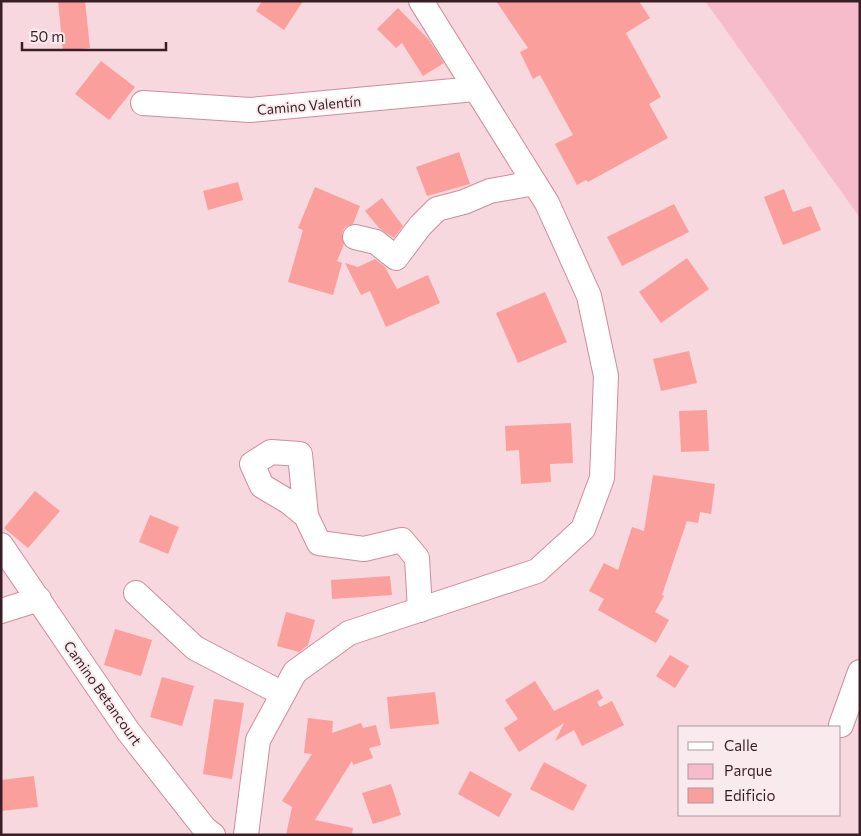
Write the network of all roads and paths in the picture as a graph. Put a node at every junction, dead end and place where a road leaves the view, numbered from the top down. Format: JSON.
{"nodes":[{"id":1,"x":421,"y":1,"type":"edge"},
{"id":2,"x":476,"y":89,"type":"junction"},
{"id":3,"x":143,"y":103,"type":"dead end"},
{"id":4,"x":534,"y":183,"type":"junction"},
{"id":5,"x":355,"y":237,"type":"dead end"},
{"id":6,"x":306,"y":516,"type":"dead end"},
{"id":7,"x":1,"y":545,"type":"edge"},
{"id":8,"x":136,"y":593,"type":"dead end"},
{"id":9,"x":38,"y":599,"type":"junction"},
{"id":10,"x":420,"y":610,"type":"junction"},
{"id":11,"x":1,"y":611,"type":"edge"},
{"id":12,"x":860,"y":672,"type":"edge"},
{"id":13,"x":283,"y":694,"type":"junction"},
{"id":14,"x":841,"y":725,"type":"dead end"},
{"id":15,"x":213,"y":835,"type":"edge"},
{"id":16,"x":246,"y":835,"type":"edge"}],
"edges":[{"from":1,"to":2,"type":"street"},
{"from":2,"to":3,"type":"street","name":"Camino Valentín"},
{"from":2,"to":4,"type":"street"},
{"from":4,"to":5,"type":"street"},
{"from":4,"to":10,"type":"street"},
{"from":6,"to":10,"type":"street"},
{"from":7,"to":9,"type":"street","name":"Camino Betancourt"},
{"from":8,"to":13,"type":"street"},
{"from":9,"to":11,"type":"street"},
{"from":9,"to":15,"type":"street","name":"Camino Betancourt"},
{"from":10,"to":13,"type":"street"},
{"from":12,"to":14,"type":"street"},
{"from":13,"to":16,"type":"street"}]}
